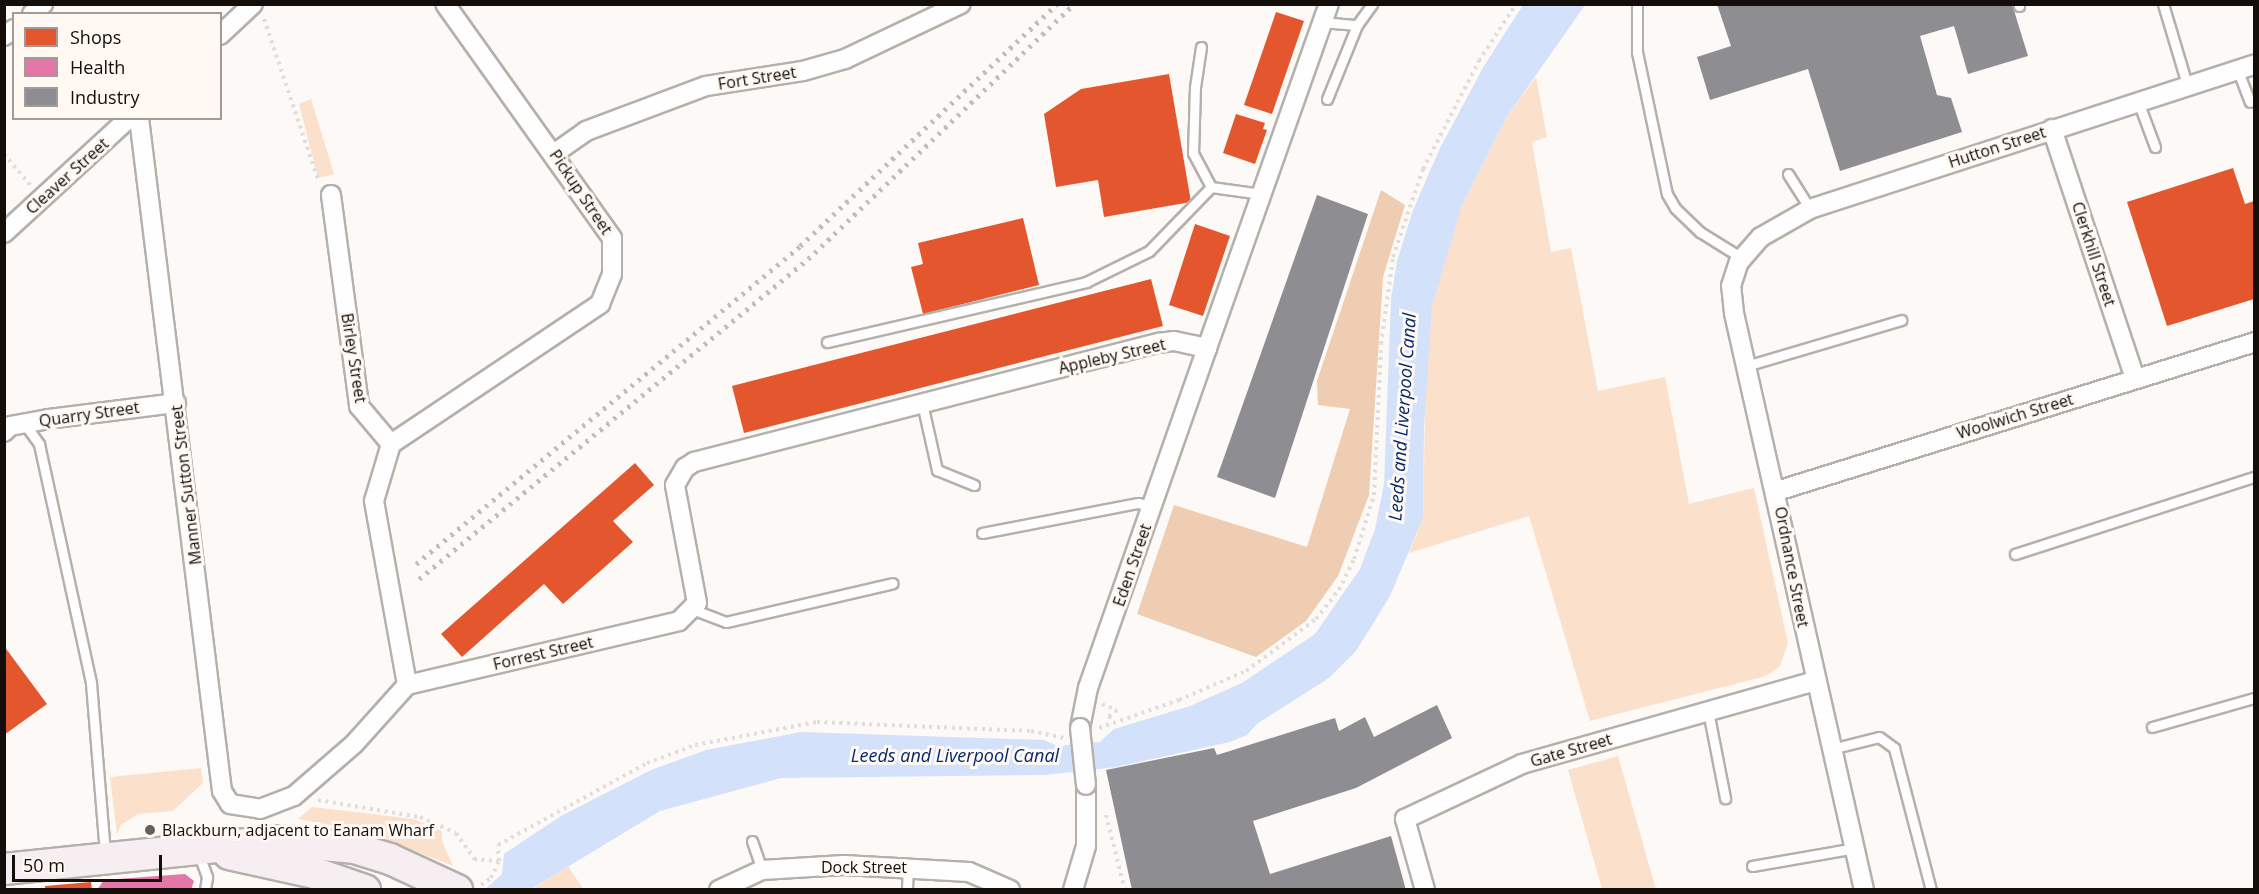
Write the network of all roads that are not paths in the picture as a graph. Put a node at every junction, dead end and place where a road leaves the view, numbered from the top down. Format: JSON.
{"nodes":[{"id":1,"x":446,"y":4,"type":"edge"},
{"id":2,"x":1329,"y":4,"type":"edge"},
{"id":3,"x":1372,"y":4,"type":"edge"},
{"id":4,"x":1637,"y":4,"type":"edge"},
{"id":5,"x":2163,"y":4,"type":"edge"},
{"id":6,"x":960,"y":5,"type":"edge"},
{"id":7,"x":258,"y":10,"type":"edge"},
{"id":8,"x":1321,"y":22,"type":"junction"},
{"id":9,"x":1357,"y":25,"type":"junction"},
{"id":10,"x":222,"y":33,"type":"edge"},
{"id":11,"x":1201,"y":47,"type":"dead end"},
{"id":12,"x":2246,"y":68,"type":"edge"},
{"id":13,"x":2188,"y":88,"type":"junction"},
{"id":14,"x":1327,"y":99,"type":"dead end"},
{"id":15,"x":2250,"y":102,"type":"dead end"},
{"id":16,"x":2139,"y":104,"type":"junction"},
{"id":17,"x":127,"y":120,"type":"edge"},
{"id":18,"x":139,"y":120,"type":"edge"},
{"id":19,"x":2052,"y":129,"type":"junction"},
{"id":20,"x":2155,"y":147,"type":"dead end"},
{"id":21,"x":555,"y":153,"type":"junction"},
{"id":22,"x":1788,"y":174,"type":"dead end"},
{"id":23,"x":1211,"y":187,"type":"junction"},
{"id":24,"x":1262,"y":194,"type":"junction"},
{"id":25,"x":331,"y":195,"type":"road end"},
{"id":26,"x":1810,"y":209,"type":"junction"},
{"id":27,"x":4,"y":233,"type":"edge"},
{"id":28,"x":1745,"y":252,"type":"junction"},
{"id":29,"x":1901,"y":320,"type":"dead end"},
{"id":30,"x":827,"y":342,"type":"dead end"},
{"id":31,"x":2254,"y":342,"type":"edge"},
{"id":32,"x":1207,"y":348,"type":"junction"},
{"id":33,"x":1746,"y":366,"type":"junction"},
{"id":34,"x":2135,"y":378,"type":"junction"},
{"id":35,"x":176,"y":403,"type":"junction"},
{"id":36,"x":922,"y":403,"type":"junction"},
{"id":37,"x":11,"y":425,"type":"edge"},
{"id":38,"x":391,"y":444,"type":"junction"},
{"id":39,"x":2254,"y":477,"type":"edge"},
{"id":40,"x":974,"y":485,"type":"dead end"},
{"id":41,"x":1777,"y":491,"type":"junction"},
{"id":42,"x":1152,"y":506,"type":"junction"},
{"id":43,"x":982,"y":533,"type":"dead end"},
{"id":44,"x":2014,"y":554,"type":"dead end"},
{"id":45,"x":892,"y":583,"type":"dead end"},
{"id":46,"x":685,"y":615,"type":"junction"},
{"id":47,"x":1815,"y":681,"type":"junction"},
{"id":48,"x":407,"y":685,"type":"junction"},
{"id":49,"x":2254,"y":698,"type":"edge"},
{"id":50,"x":1708,"y":711,"type":"junction"},
{"id":51,"x":2152,"y":727,"type":"dead end"},
{"id":52,"x":1831,"y":749,"type":"junction"},
{"id":53,"x":1725,"y":798,"type":"dead end"},
{"id":54,"x":752,"y":841,"type":"dead end"},
{"id":55,"x":196,"y":847,"type":"junction"},
{"id":56,"x":1855,"y":848,"type":"junction"},
{"id":57,"x":106,"y":858,"type":"junction"},
{"id":58,"x":1752,"y":866,"type":"dead end"},
{"id":59,"x":908,"y":867,"type":"junction"},
{"id":60,"x":4,"y":869,"type":"edge"},
{"id":61,"x":762,"y":870,"type":"junction"},
{"id":62,"x":450,"y":886,"type":"edge"},
{"id":63,"x":205,"y":890,"type":"edge"},
{"id":64,"x":365,"y":890,"type":"edge"},
{"id":65,"x":719,"y":890,"type":"edge"},
{"id":66,"x":907,"y":890,"type":"edge"},
{"id":67,"x":1010,"y":890,"type":"edge"},
{"id":68,"x":1073,"y":890,"type":"edge"},
{"id":69,"x":1425,"y":890,"type":"edge"},
{"id":70,"x":1864,"y":890,"type":"edge"},
{"id":71,"x":1931,"y":890,"type":"edge"}],
"edges":[{"from":1,"to":21,"type":"street","name":"Pickup Street"},
{"from":2,"to":8,"type":"street"},
{"from":3,"to":9,"type":"lane"},
{"from":4,"to":28,"type":"lane"},
{"from":5,"to":13,"type":"lane"},
{"from":6,"to":21,"type":"street","name":"Fort Street"},
{"from":7,"to":10,"type":"street"},
{"from":8,"to":9,"type":"lane"},
{"from":8,"to":24,"type":"street"},
{"from":9,"to":14,"type":"lane"},
{"from":11,"to":23,"type":"lane"},
{"from":12,"to":13,"type":"street","name":"Hutton Street"},
{"from":12,"to":15,"type":"lane"},
{"from":13,"to":16,"type":"street","name":"Hutton Street"},
{"from":16,"to":19,"type":"street","name":"Hutton Street"},
{"from":16,"to":20,"type":"lane"},
{"from":17,"to":27,"type":"street","name":"Cleaver Street"},
{"from":18,"to":35,"type":"street","name":"Manner Sutton Street"},
{"from":19,"to":26,"type":"street","name":"Hutton Street"},
{"from":19,"to":34,"type":"street","name":"Clerkhill Street"},
{"from":21,"to":38,"type":"street","name":"Pickup Street"},
{"from":22,"to":26,"type":"lane"},
{"from":23,"to":24,"type":"lane"},
{"from":23,"to":30,"type":"lane"},
{"from":24,"to":32,"type":"street"},
{"from":25,"to":38,"type":"street","name":"Birley Street"},
{"from":26,"to":28,"type":"street","name":"Hutton Street"},
{"from":28,"to":33,"type":"street","name":"Ordnance Street"},
{"from":29,"to":33,"type":"lane"},
{"from":31,"to":34,"type":"street","name":"Woolwich Street"},
{"from":32,"to":36,"type":"street","name":"Appleby Street"},
{"from":32,"to":42,"type":"street","name":"Eden Street"},
{"from":33,"to":41,"type":"street","name":"Ordnance Street"},
{"from":34,"to":41,"type":"street","name":"Woolwich Street"},
{"from":35,"to":37,"type":"street","name":"Quarry Street"},
{"from":35,"to":48,"type":"street","name":"Manner Sutton Street"},
{"from":36,"to":40,"type":"lane"},
{"from":36,"to":46,"type":"street","name":"Appleby Street"},
{"from":37,"to":57,"type":"lane"},
{"from":38,"to":48,"type":"street"},
{"from":39,"to":44,"type":"lane"},
{"from":41,"to":47,"type":"street","name":"Ordnance Street"},
{"from":42,"to":43,"type":"lane"},
{"from":42,"to":68,"type":"street","name":"Eden Street","bridge":true},
{"from":45,"to":46,"type":"lane"},
{"from":46,"to":48,"type":"street","name":"Forrest Street"},
{"from":47,"to":50,"type":"street","name":"Gate Street"},
{"from":47,"to":52,"type":"street","name":"Ordnance Street"},
{"from":49,"to":51,"type":"lane"},
{"from":50,"to":53,"type":"lane"},
{"from":50,"to":69,"type":"street","name":"Gate Street"},
{"from":52,"to":56,"type":"street","name":"Ordnance Street"},
{"from":52,"to":71,"type":"lane"},
{"from":54,"to":61,"type":"lane"},
{"from":55,"to":57,"type":"highway"},
{"from":55,"to":62,"type":"highway"},
{"from":55,"to":63,"type":"lane"},
{"from":55,"to":64,"type":"highway"},
{"from":56,"to":58,"type":"lane"},
{"from":56,"to":70,"type":"street","name":"Ordnance Street"},
{"from":57,"to":60,"type":"highway"},
{"from":59,"to":61,"type":"street","name":"Dock Street"},
{"from":59,"to":66,"type":"lane"},
{"from":59,"to":67,"type":"street","name":"Dock Street"},
{"from":61,"to":65,"type":"street","name":"Dock Street"}]}
